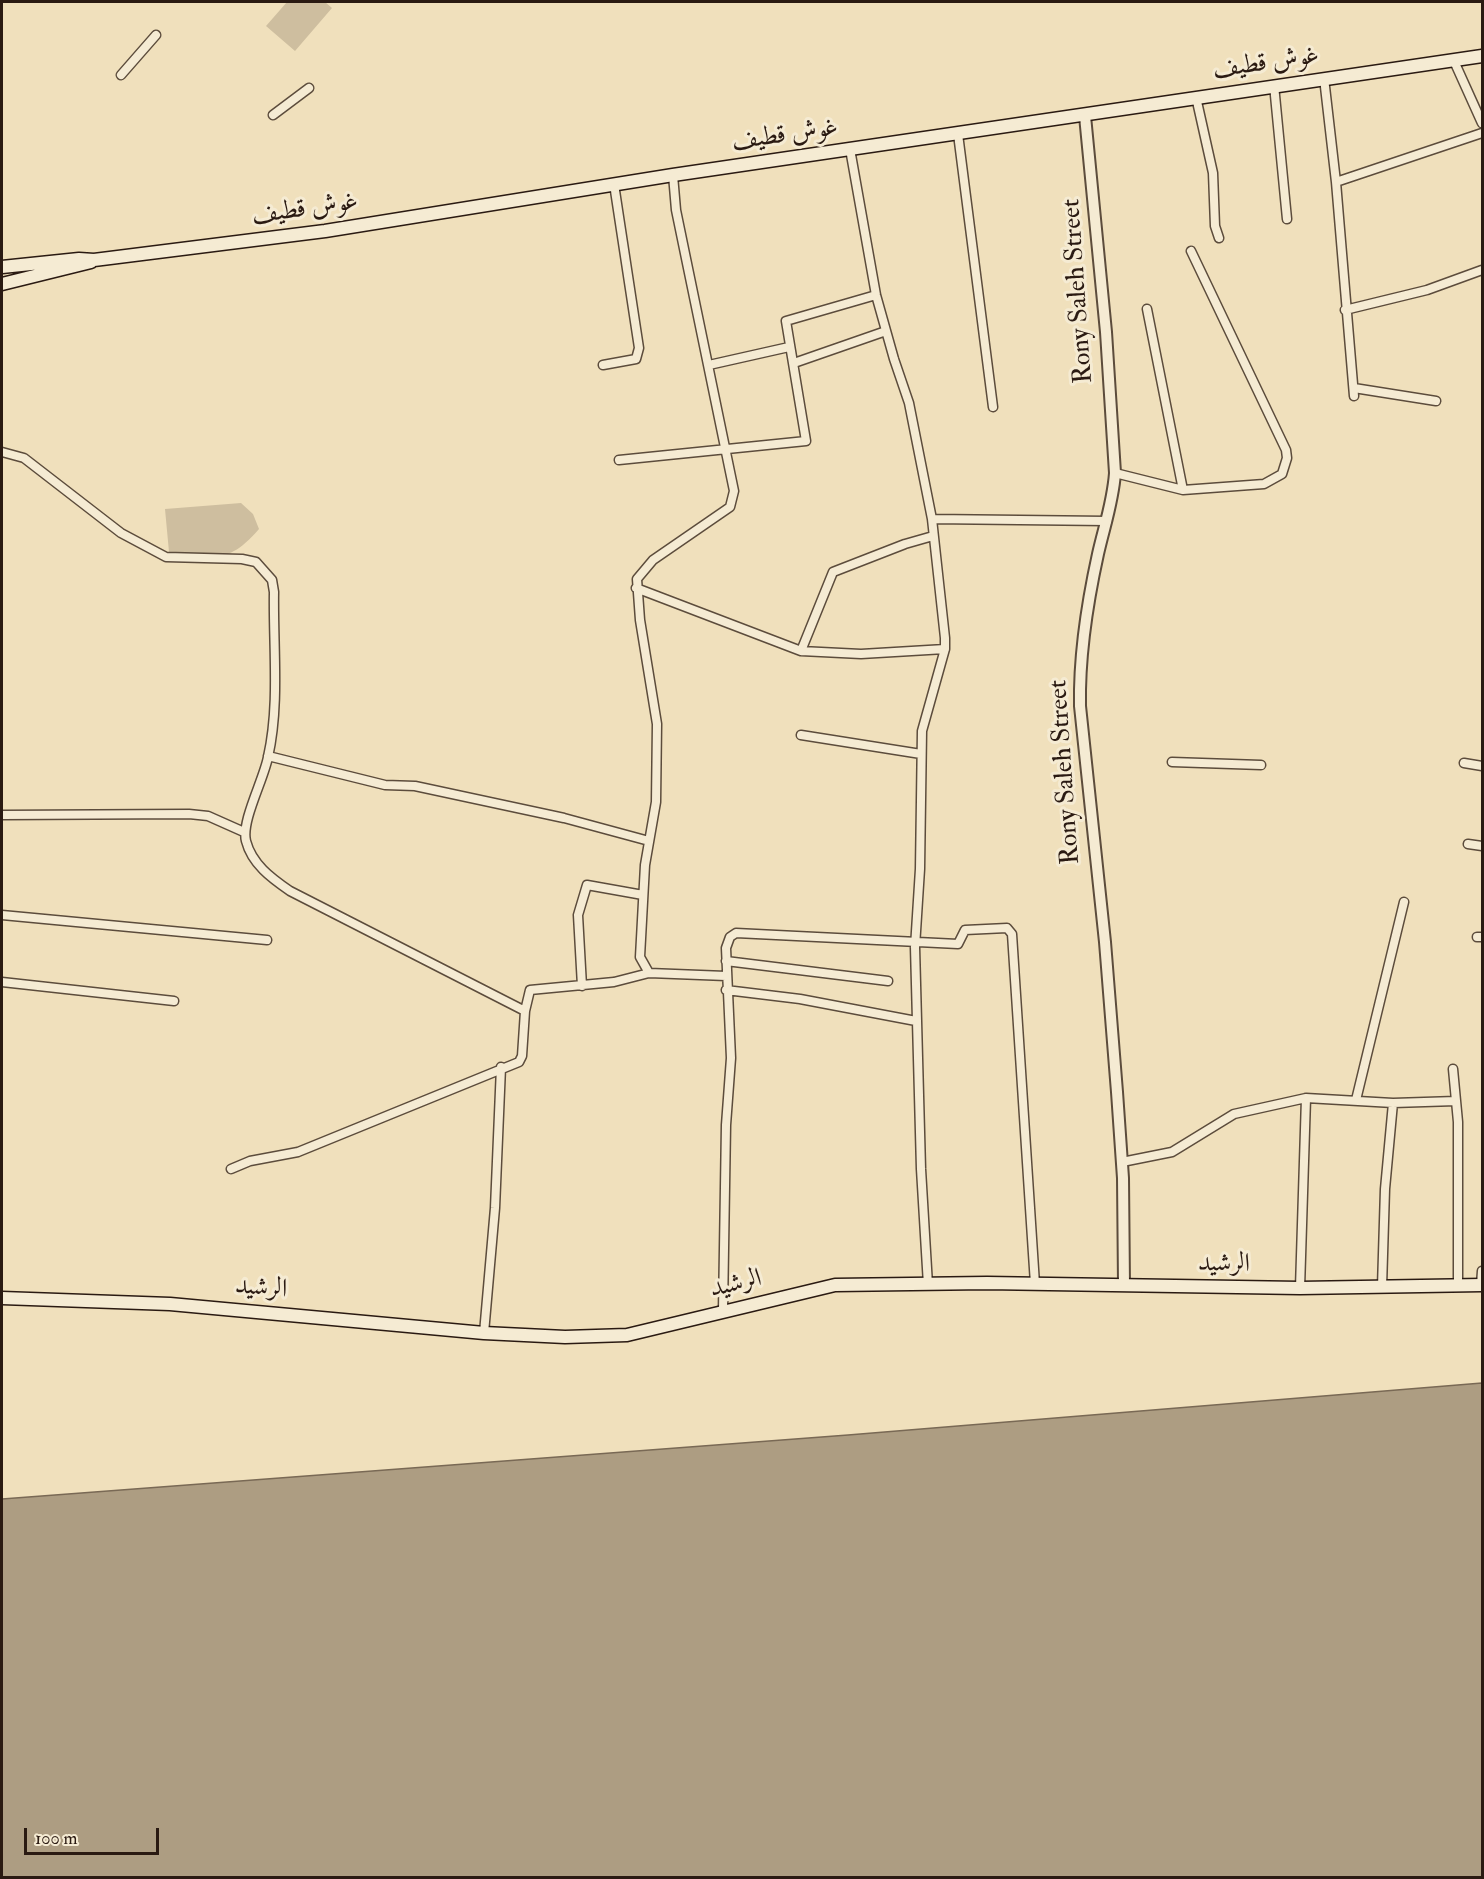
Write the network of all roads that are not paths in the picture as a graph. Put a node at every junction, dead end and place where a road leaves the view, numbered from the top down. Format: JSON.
{"nodes":[{"id":1,"x":156,"y":35,"type":"dead end"},
{"id":2,"x":1482,"y":56,"type":"edge"},
{"id":3,"x":1454,"y":61,"type":"junction"},
{"id":4,"x":121,"y":75,"type":"dead end"},
{"id":5,"x":1324,"y":78,"type":"junction"},
{"id":6,"x":1274,"y":85,"type":"junction"},
{"id":7,"x":309,"y":88,"type":"dead end"},
{"id":8,"x":1196,"y":97,"type":"junction"},
{"id":9,"x":273,"y":115,"type":"dead end"},
{"id":10,"x":1085,"y":116,"type":"junction"},
{"id":11,"x":1482,"y":123,"type":"edge"},
{"id":12,"x":958,"y":134,"type":"junction"},
{"id":13,"x":1482,"y":134,"type":"edge"},
{"id":14,"x":850,"y":149,"type":"junction"},
{"id":15,"x":673,"y":175,"type":"junction"},
{"id":16,"x":1336,"y":182,"type":"junction"},
{"id":17,"x":614,"y":184,"type":"junction"},
{"id":18,"x":1287,"y":219,"type":"dead end"},
{"id":19,"x":1219,"y":238,"type":"dead end"},
{"id":20,"x":1191,"y":250,"type":"dead end"},
{"id":21,"x":94,"y":260,"type":"junction"},
{"id":22,"x":2,"y":267,"type":"edge"},
{"id":23,"x":1482,"y":270,"type":"edge"},
{"id":24,"x":2,"y":284,"type":"edge"},
{"id":25,"x":876,"y":295,"type":"junction"},
{"id":26,"x":1148,"y":309,"type":"dead end"},
{"id":27,"x":1346,"y":309,"type":"junction"},
{"id":28,"x":886,"y":331,"type":"junction"},
{"id":29,"x":789,"y":347,"type":"junction"},
{"id":30,"x":794,"y":363,"type":"junction"},
{"id":31,"x":603,"y":365,"type":"dead end"},
{"id":32,"x":709,"y":365,"type":"junction"},
{"id":33,"x":1436,"y":401,"type":"dead end"},
{"id":34,"x":993,"y":407,"type":"dead end"},
{"id":35,"x":727,"y":449,"type":"junction"},
{"id":36,"x":2,"y":452,"type":"edge"},
{"id":37,"x":619,"y":460,"type":"dead end"},
{"id":38,"x":1115,"y":473,"type":"junction"},
{"id":39,"x":1183,"y":490,"type":"junction"},
{"id":40,"x":932,"y":519,"type":"junction"},
{"id":41,"x":1107,"y":521,"type":"junction"},
{"id":42,"x":933,"y":536,"type":"junction"},
{"id":43,"x":636,"y":588,"type":"junction"},
{"id":44,"x":945,"y":649,"type":"junction"},
{"id":45,"x":801,"y":651,"type":"junction"},
{"id":46,"x":801,"y":735,"type":"dead end"},
{"id":47,"x":921,"y":754,"type":"junction"},
{"id":48,"x":268,"y":756,"type":"junction"},
{"id":49,"x":1172,"y":762,"type":"dead end"},
{"id":50,"x":1464,"y":763,"type":"dead end"},
{"id":51,"x":1261,"y":765,"type":"dead end"},
{"id":52,"x":1482,"y":766,"type":"edge"},
{"id":53,"x":2,"y":815,"type":"edge"},
{"id":54,"x":244,"y":832,"type":"junction"},
{"id":55,"x":649,"y":841,"type":"junction"},
{"id":56,"x":1468,"y":844,"type":"dead end"},
{"id":57,"x":1482,"y":846,"type":"edge"},
{"id":58,"x":643,"y":895,"type":"junction"},
{"id":59,"x":1404,"y":902,"type":"dead end"},
{"id":60,"x":2,"y":915,"type":"edge"},
{"id":61,"x":267,"y":940,"type":"dead end"},
{"id":62,"x":916,"y":941,"type":"junction"},
{"id":63,"x":726,"y":961,"type":"junction"},
{"id":64,"x":648,"y":973,"type":"junction"},
{"id":65,"x":726,"y":976,"type":"junction"},
{"id":66,"x":888,"y":981,"type":"dead end"},
{"id":67,"x":2,"y":982,"type":"edge"},
{"id":68,"x":582,"y":987,"type":"junction"},
{"id":69,"x":726,"y":990,"type":"junction"},
{"id":70,"x":174,"y":1001,"type":"dead end"},
{"id":71,"x":525,"y":1011,"type":"junction"},
{"id":72,"x":916,"y":1021,"type":"junction"},
{"id":73,"x":501,"y":1067,"type":"junction"},
{"id":74,"x":1452,"y":1069,"type":"dead end"},
{"id":75,"x":1306,"y":1098,"type":"junction"},
{"id":76,"x":1356,"y":1100,"type":"junction"},
{"id":77,"x":1456,"y":1101,"type":"junction"},
{"id":78,"x":1393,"y":1103,"type":"junction"},
{"id":79,"x":1122,"y":1162,"type":"junction"},
{"id":80,"x":231,"y":1169,"type":"dead end"},
{"id":81,"x":1482,"y":1271,"type":"edge"},
{"id":82,"x":1035,"y":1284,"type":"junction"},
{"id":83,"x":928,"y":1285,"type":"junction"},
{"id":84,"x":1125,"y":1285,"type":"junction"},
{"id":85,"x":1482,"y":1285,"type":"edge"},
{"id":86,"x":1458,"y":1286,"type":"junction"},
{"id":87,"x":1382,"y":1287,"type":"junction"},
{"id":88,"x":1300,"y":1288,"type":"junction"},
{"id":89,"x":2,"y":1298,"type":"edge"},
{"id":90,"x":723,"y":1311,"type":"junction"},
{"id":91,"x":483,"y":1333,"type":"junction"}],
"edges":[{"from":1,"to":4,"type":"street"},
{"from":2,"to":3,"type":"main road","name":"غوش قطيف"},
{"from":3,"to":5,"type":"main road","name":"غوش قطيف"},
{"from":3,"to":11,"type":"street"},
{"from":5,"to":6,"type":"main road","name":"غوش قطيف"},
{"from":5,"to":16,"type":"street"},
{"from":6,"to":8,"type":"main road","name":"غوش قطيف"},
{"from":6,"to":18,"type":"street"},
{"from":7,"to":9,"type":"street"},
{"from":8,"to":10,"type":"main road","name":"غوش قطيف"},
{"from":8,"to":19,"type":"street"},
{"from":10,"to":12,"type":"main road","name":"غوش قطيف"},
{"from":10,"to":38,"type":"street","name":"Rony Saleh Street"},
{"from":12,"to":14,"type":"main road","name":"غوش قطيف"},
{"from":12,"to":34,"type":"street"},
{"from":13,"to":16,"type":"street"},
{"from":14,"to":15,"type":"main road","name":"غوش قطيف"},
{"from":14,"to":25,"type":"street"},
{"from":15,"to":17,"type":"main road","name":"غوش قطيف"},
{"from":15,"to":32,"type":"street"},
{"from":16,"to":27,"type":"street"},
{"from":17,"to":21,"type":"main road","name":"غوش قطيف"},
{"from":17,"to":31,"type":"street"},
{"from":20,"to":39,"type":"street"},
{"from":21,"to":22,"type":"main road","name":"غوش قطيف"},
{"from":21,"to":24,"type":"main road","name":"غوش قطيف"},
{"from":23,"to":27,"type":"street"},
{"from":25,"to":28,"type":"street"},
{"from":25,"to":29,"type":"street"},
{"from":26,"to":39,"type":"street"},
{"from":27,"to":33,"type":"street"},
{"from":28,"to":30,"type":"street"},
{"from":28,"to":40,"type":"street"},
{"from":29,"to":30,"type":"street"},
{"from":29,"to":32,"type":"street"},
{"from":30,"to":35,"type":"street"},
{"from":32,"to":35,"type":"street"},
{"from":35,"to":37,"type":"street"},
{"from":35,"to":43,"type":"street"},
{"from":36,"to":48,"type":"street"},
{"from":38,"to":39,"type":"street"},
{"from":38,"to":41,"type":"street","name":"Rony Saleh Street"},
{"from":40,"to":41,"type":"street"},
{"from":40,"to":42,"type":"street"},
{"from":41,"to":79,"type":"street","name":"Rony Saleh Street"},
{"from":42,"to":44,"type":"street"},
{"from":42,"to":45,"type":"street"},
{"from":43,"to":45,"type":"street"},
{"from":43,"to":55,"type":"street"},
{"from":44,"to":45,"type":"street"},
{"from":44,"to":47,"type":"street"},
{"from":46,"to":47,"type":"street"},
{"from":47,"to":62,"type":"street"},
{"from":48,"to":54,"type":"street"},
{"from":48,"to":55,"type":"street"},
{"from":49,"to":51,"type":"street"},
{"from":50,"to":52,"type":"street"},
{"from":53,"to":54,"type":"street"},
{"from":54,"to":71,"type":"street"},
{"from":55,"to":58,"type":"street"},
{"from":56,"to":57,"type":"street"},
{"from":58,"to":64,"type":"street"},
{"from":58,"to":68,"type":"street"},
{"from":59,"to":76,"type":"street"},
{"from":60,"to":61,"type":"street"},
{"from":62,"to":63,"type":"street"},
{"from":62,"to":72,"type":"street"},
{"from":62,"to":82,"type":"street"},
{"from":63,"to":65,"type":"street"},
{"from":63,"to":66,"type":"street"},
{"from":64,"to":65,"type":"street"},
{"from":64,"to":68,"type":"street"},
{"from":65,"to":69,"type":"street"},
{"from":67,"to":70,"type":"street"},
{"from":68,"to":71,"type":"street"},
{"from":69,"to":72,"type":"street"},
{"from":69,"to":90,"type":"street"},
{"from":71,"to":73,"type":"street"},
{"from":72,"to":83,"type":"street"},
{"from":73,"to":80,"type":"street"},
{"from":73,"to":91,"type":"street"},
{"from":74,"to":77,"type":"street"},
{"from":75,"to":76,"type":"street"},
{"from":75,"to":79,"type":"street"},
{"from":75,"to":88,"type":"street"},
{"from":76,"to":78,"type":"street"},
{"from":77,"to":78,"type":"street"},
{"from":77,"to":86,"type":"street"},
{"from":78,"to":87,"type":"street"},
{"from":79,"to":84,"type":"street","name":"Rony Saleh Street"},
{"from":81,"to":85,"type":"street"},
{"from":82,"to":83,"type":"main road","name":"الرشيد"},
{"from":82,"to":84,"type":"main road","name":"الرشيد"},
{"from":83,"to":90,"type":"main road","name":"الرشيد"},
{"from":84,"to":88,"type":"main road","name":"الرشيد"},
{"from":85,"to":86,"type":"main road","name":"الرشيد"},
{"from":86,"to":87,"type":"main road","name":"الرشيد"},
{"from":87,"to":88,"type":"main road","name":"الرشيد"},
{"from":89,"to":91,"type":"main road","name":"الرشيد"},
{"from":90,"to":91,"type":"main road","name":"الرشيد"}]}
